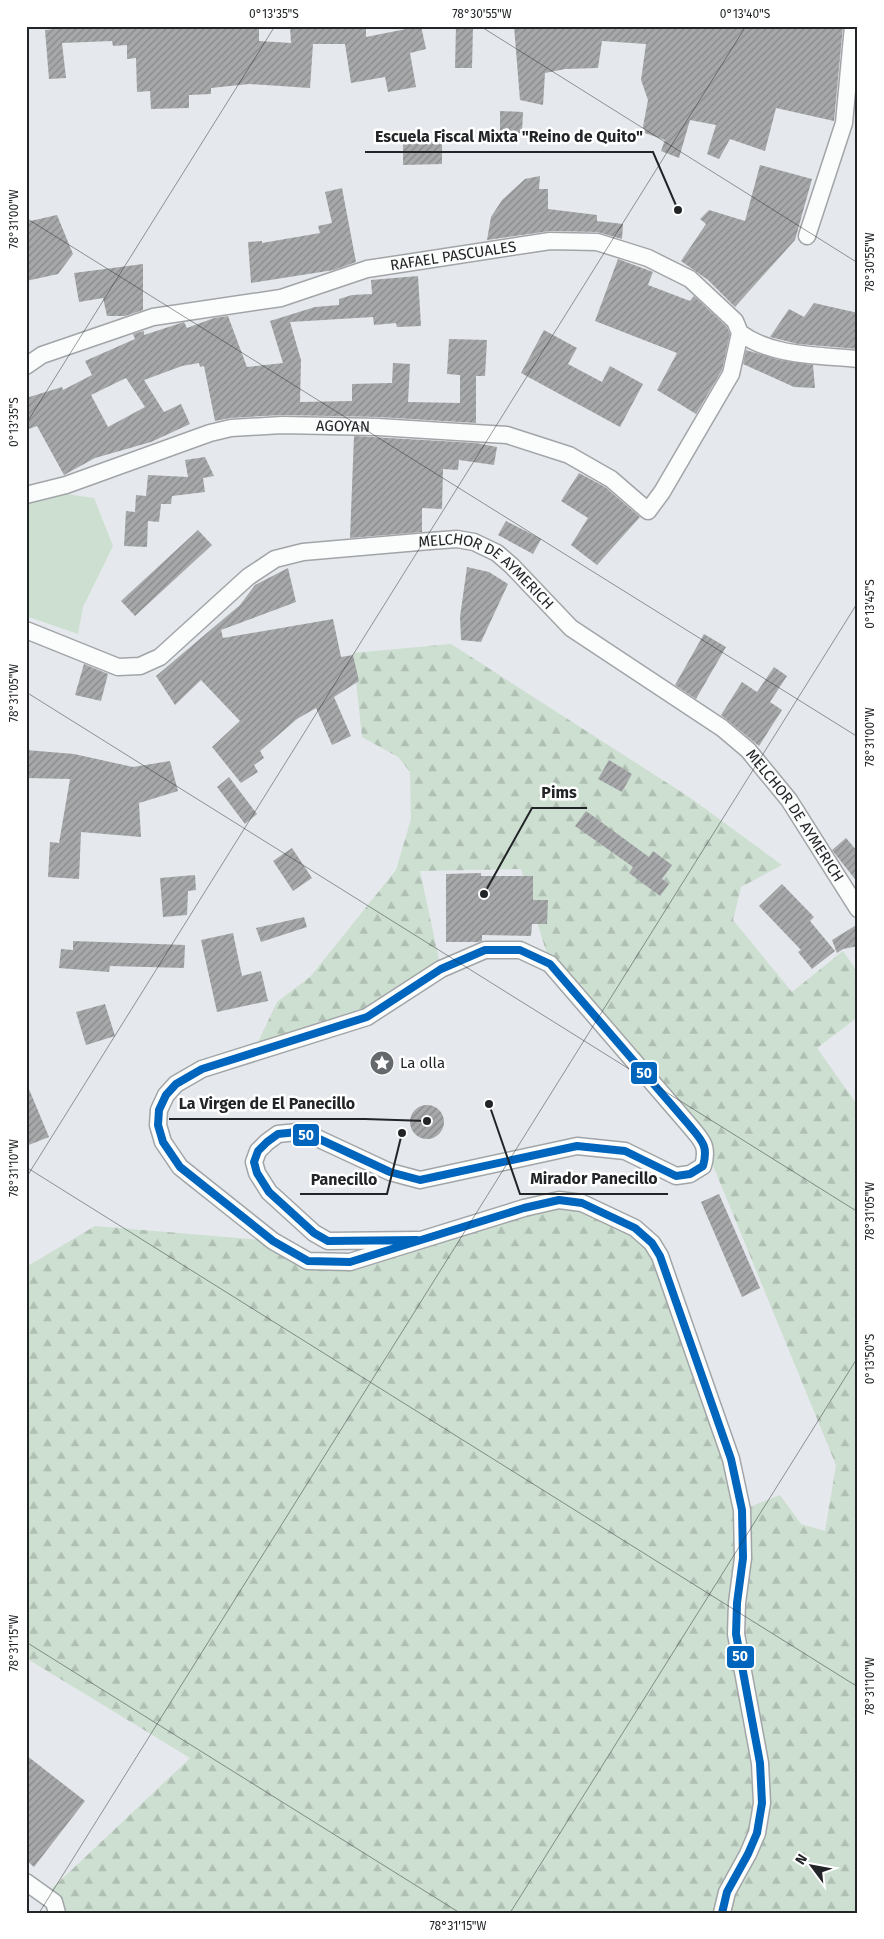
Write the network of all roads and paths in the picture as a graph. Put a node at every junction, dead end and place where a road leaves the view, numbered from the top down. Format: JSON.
{"nodes":[{"id":1,"x":852,"y":26,"type":"edge"},
{"id":2,"x":807,"y":236,"type":"dead end"},
{"id":3,"x":740,"y":333,"type":"junction"},
{"id":4,"x":858,"y":359,"type":"edge"},
{"id":5,"x":26,"y":366,"type":"edge"},
{"id":6,"x":26,"y":494,"type":"edge"},
{"id":7,"x":26,"y":630,"type":"edge"},
{"id":8,"x":858,"y":909,"type":"edge"},
{"id":9,"x":417,"y":1240,"type":"junction"},
{"id":10,"x":26,"y":1882,"type":"edge"},
{"id":11,"x":57,"y":1913,"type":"edge"},
{"id":12,"x":722,"y":1913,"type":"edge"}],
"edges":[{"from":1,"to":2,"type":"street"},
{"from":3,"to":4,"type":"street","name":"RAFAEL PASCUALES"},
{"from":3,"to":5,"type":"street","name":"RAFAEL PASCUALES"},
{"from":3,"to":6,"type":"street","name":"AGOYAN"},
{"from":7,"to":8,"type":"street","name":"MELCHOR DE AYMERICH"},
{"from":9,"to":9,"type":"street"},
{"from":9,"to":12,"type":"street"},
{"from":10,"to":11,"type":"street"}]}
